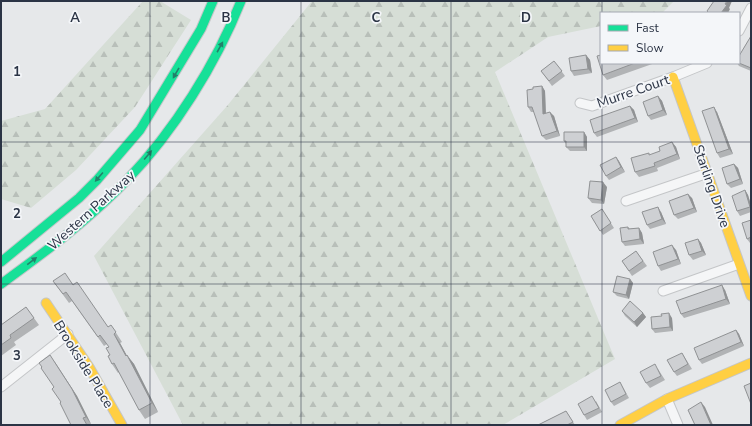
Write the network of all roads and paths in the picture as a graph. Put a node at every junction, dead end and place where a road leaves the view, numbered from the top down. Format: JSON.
{"nodes":[{"id":1,"x":213,"y":1,"type":"edge"},
{"id":2,"x":241,"y":1,"type":"edge"},
{"id":3,"x":751,"y":8,"type":"edge"},
{"id":4,"x":740,"y":29,"type":"edge"},
{"id":5,"x":705,"y":64,"type":"edge"},
{"id":6,"x":674,"y":77,"type":"junction"},
{"id":7,"x":580,"y":103,"type":"dead end"},
{"id":8,"x":708,"y":172,"type":"junction"},
{"id":9,"x":626,"y":201,"type":"dead end"},
{"id":10,"x":1,"y":262,"type":"edge"},
{"id":11,"x":739,"y":264,"type":"junction"},
{"id":12,"x":1,"y":284,"type":"edge"},
{"id":13,"x":663,"y":291,"type":"dead end"},
{"id":14,"x":751,"y":296,"type":"edge"},
{"id":15,"x":46,"y":303,"type":"dead end"},
{"id":16,"x":68,"y":334,"type":"junction"},
{"id":17,"x":751,"y":363,"type":"edge"},
{"id":18,"x":1,"y":387,"type":"edge"},
{"id":19,"x":667,"y":400,"type":"junction"},
{"id":20,"x":122,"y":425,"type":"edge"},
{"id":21,"x":620,"y":425,"type":"edge"},
{"id":22,"x":678,"y":425,"type":"edge"}],
"edges":[{"from":1,"to":10,"type":"main road","name":"Western Parkway","one_way":true},
{"from":12,"to":2,"type":"main road","name":"Western Parkway","one_way":true},
{"from":3,"to":4,"type":"street"},
{"from":5,"to":6,"type":"street","name":"Murre Court"},
{"from":6,"to":7,"type":"street","name":"Murre Court"},
{"from":6,"to":8,"type":"main road","name":"Starling Drive"},
{"from":8,"to":9,"type":"street"},
{"from":8,"to":11,"type":"main road","name":"Starling Drive"},
{"from":11,"to":13,"type":"street"},
{"from":11,"to":14,"type":"main road","name":"Starling Drive"},
{"from":15,"to":16,"type":"main road","name":"Brookside Place"},
{"from":16,"to":18,"type":"street"},
{"from":16,"to":20,"type":"main road","name":"Brookside Place"},
{"from":17,"to":19,"type":"main road"},
{"from":19,"to":21,"type":"main road"},
{"from":19,"to":22,"type":"street"}]}
